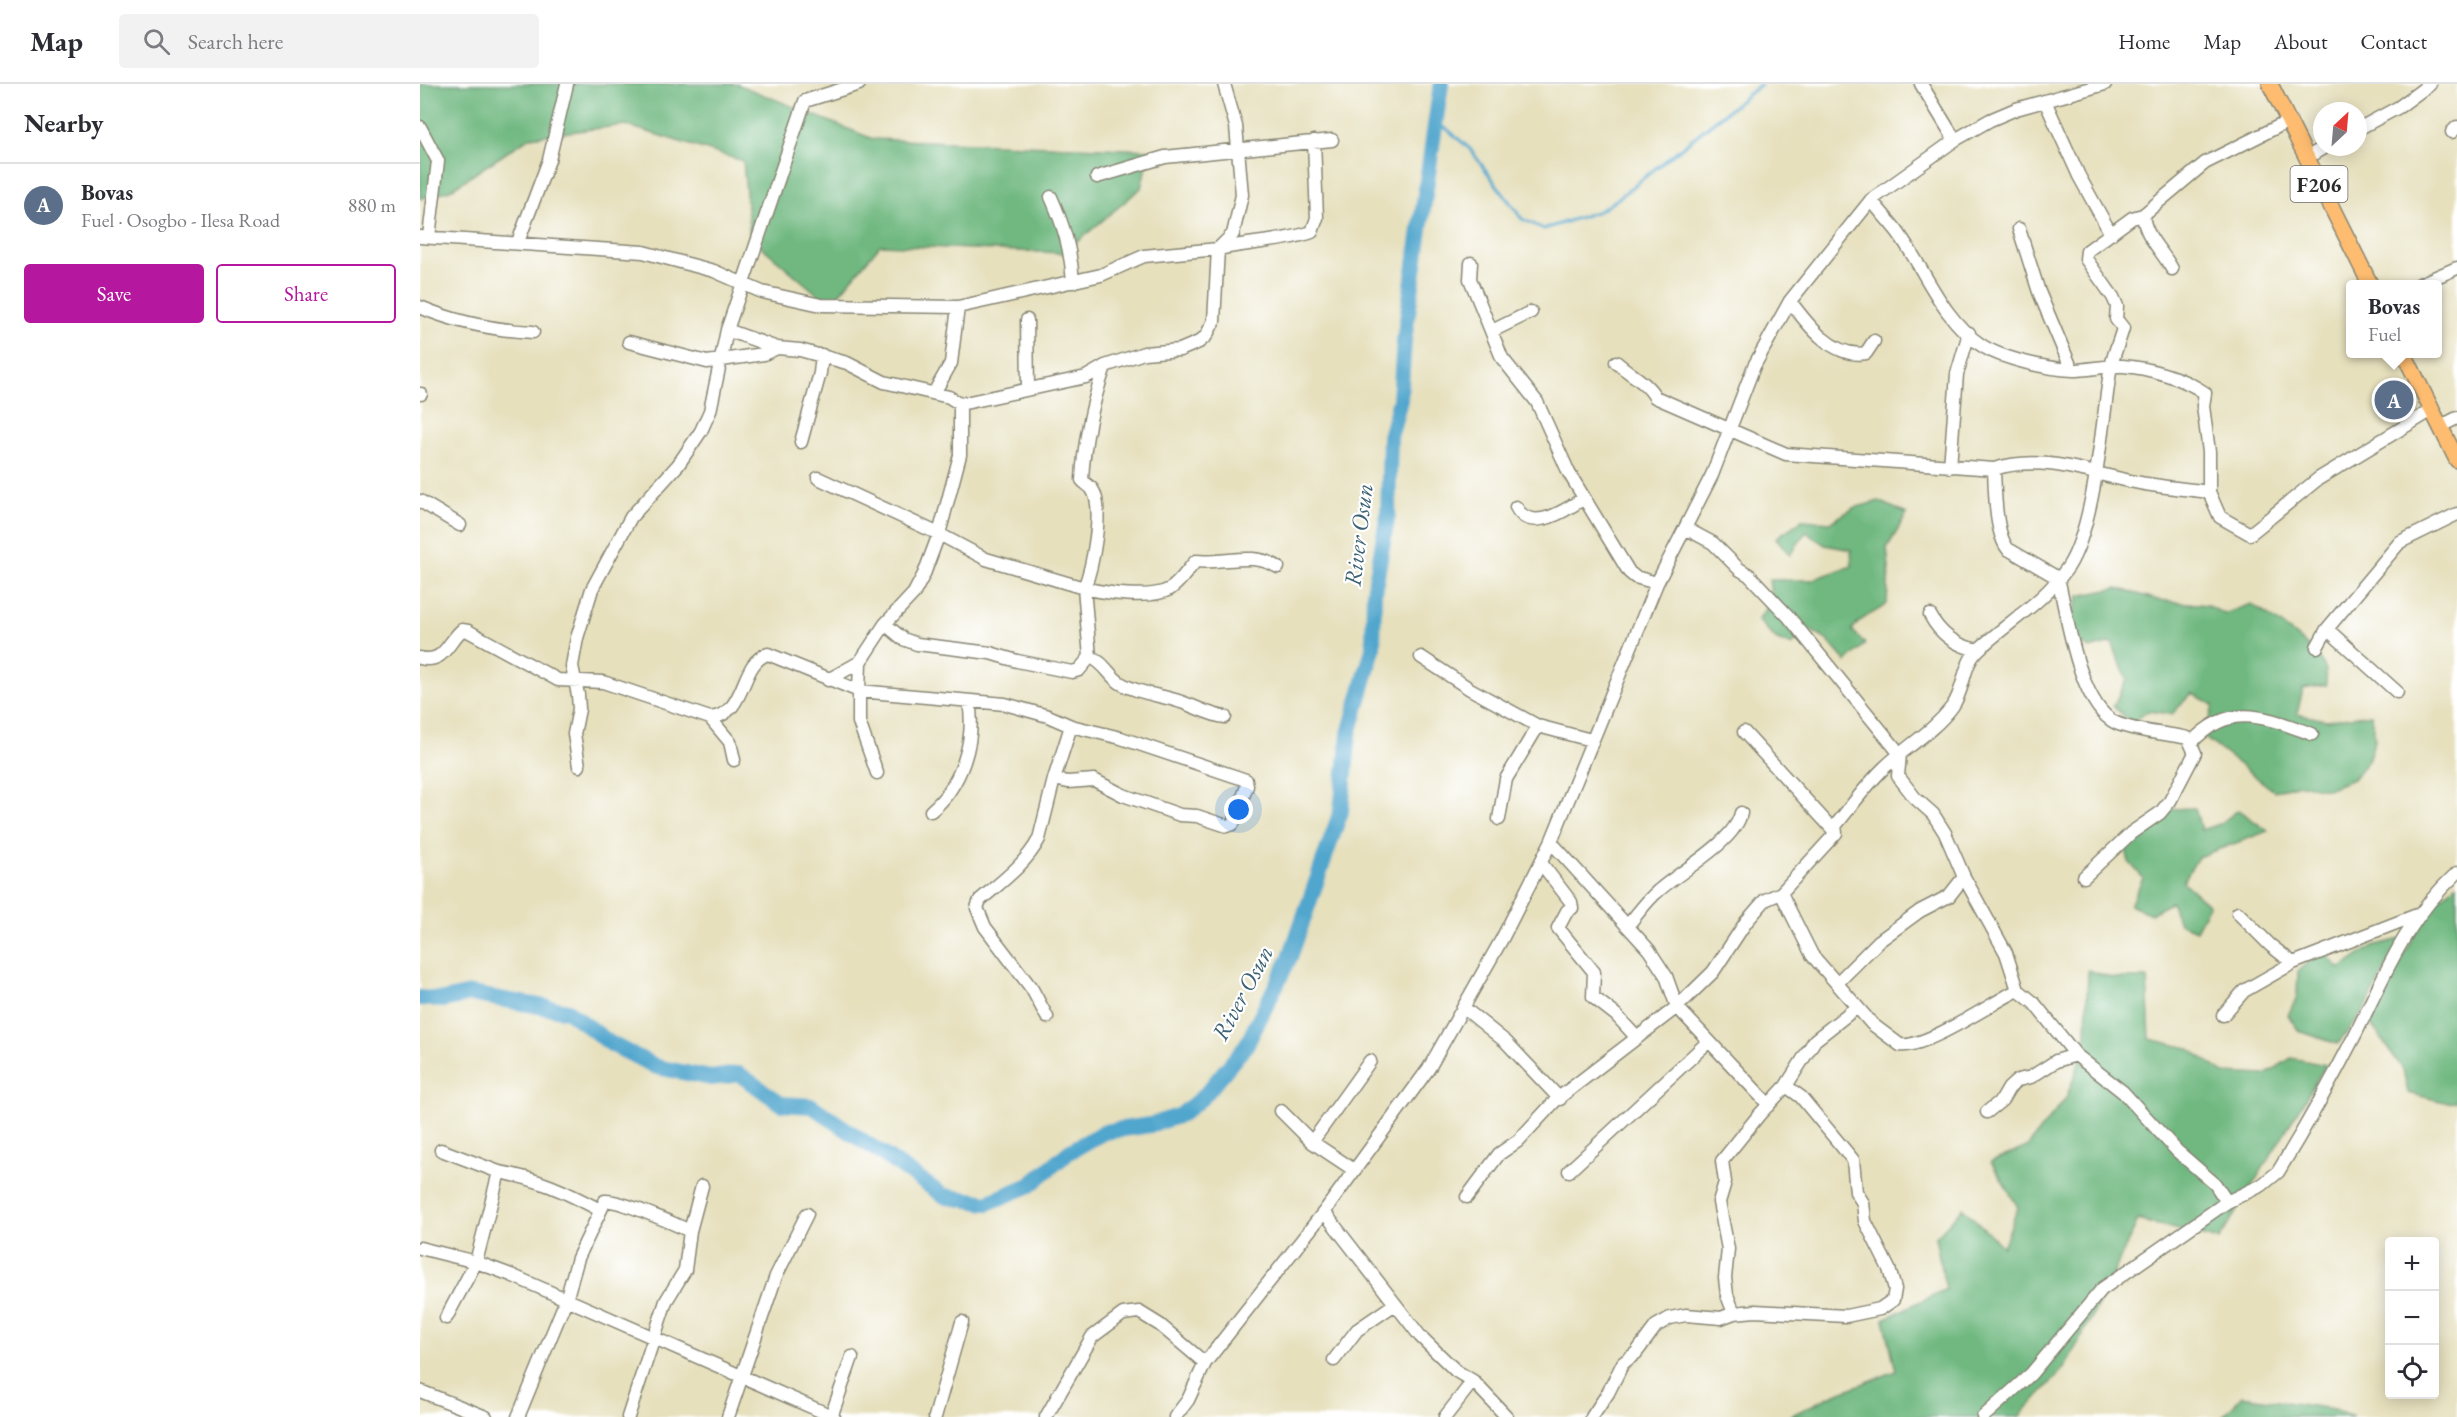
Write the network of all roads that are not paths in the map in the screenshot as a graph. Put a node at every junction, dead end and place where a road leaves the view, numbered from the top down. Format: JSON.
{"nodes":[{"id":1,"x":567,"y":84,"type":"edge"},
{"id":2,"x":860,"y":84,"type":"edge"},
{"id":3,"x":1224,"y":84,"type":"edge"},
{"id":4,"x":1922,"y":84,"type":"edge"},
{"id":5,"x":2105,"y":84,"type":"edge"},
{"id":6,"x":2270,"y":84,"type":"edge"},
{"id":7,"x":2430,"y":84,"type":"edge"},
{"id":8,"x":2045,"y":101,"type":"junction"},
{"id":9,"x":2289,"y":121,"type":"junction"},
{"id":10,"x":2367,"y":124,"type":"edge"},
{"id":11,"x":420,"y":127,"type":"edge"},
{"id":12,"x":1332,"y":140,"type":"dead end"},
{"id":13,"x":1955,"y":140,"type":"junction"},
{"id":14,"x":1314,"y":141,"type":"junction"},
{"id":15,"x":1240,"y":151,"type":"junction"},
{"id":16,"x":2313,"y":154,"type":"edge"},
{"id":17,"x":2306,"y":158,"type":"junction"},
{"id":18,"x":1097,"y":177,"type":"dead end"},
{"id":19,"x":1051,"y":197,"type":"dead end"},
{"id":20,"x":1871,"y":200,"type":"junction"},
{"id":21,"x":2143,"y":215,"type":"junction"},
{"id":22,"x":2019,"y":229,"type":"dead end"},
{"id":23,"x":2111,"y":234,"type":"junction"},
{"id":24,"x":424,"y":237,"type":"edge"},
{"id":25,"x":518,"y":242,"type":"junction"},
{"id":26,"x":1218,"y":249,"type":"junction"},
{"id":27,"x":1471,"y":263,"type":"dead end"},
{"id":28,"x":2457,"y":268,"type":"edge"},
{"id":29,"x":2172,"y":269,"type":"dead end"},
{"id":30,"x":2367,"y":280,"type":"edge"},
{"id":31,"x":2431,"y":280,"type":"edge"},
{"id":32,"x":1072,"y":282,"type":"junction"},
{"id":33,"x":743,"y":284,"type":"junction"},
{"id":34,"x":1790,"y":301,"type":"junction"},
{"id":35,"x":420,"y":307,"type":"edge"},
{"id":36,"x":957,"y":307,"type":"junction"},
{"id":37,"x":1531,"y":312,"type":"dead end"},
{"id":38,"x":1027,"y":320,"type":"dead end"},
{"id":39,"x":727,"y":330,"type":"junction"},
{"id":40,"x":533,"y":332,"type":"dead end"},
{"id":41,"x":1492,"y":332,"type":"junction"},
{"id":42,"x":1969,"y":333,"type":"junction"},
{"id":43,"x":1874,"y":340,"type":"dead end"},
{"id":44,"x":629,"y":342,"type":"dead end"},
{"id":45,"x":777,"y":348,"type":"junction"},
{"id":46,"x":822,"y":355,"type":"junction"},
{"id":47,"x":2406,"y":358,"type":"edge"},
{"id":48,"x":721,"y":359,"type":"junction"},
{"id":49,"x":1616,"y":362,"type":"dead end"},
{"id":50,"x":1105,"y":366,"type":"junction"},
{"id":51,"x":2116,"y":367,"type":"junction"},
{"id":52,"x":2072,"y":370,"type":"junction"},
{"id":53,"x":1029,"y":388,"type":"junction"},
{"id":54,"x":934,"y":393,"type":"junction"},
{"id":55,"x":960,"y":404,"type":"junction"},
{"id":56,"x":2432,"y":410,"type":"junction"},
{"id":57,"x":2457,"y":418,"type":"edge"},
{"id":58,"x":2441,"y":426,"type":"junction"},
{"id":59,"x":1730,"y":428,"type":"junction"},
{"id":60,"x":801,"y":442,"type":"dead end"},
{"id":61,"x":2457,"y":460,"type":"edge"},
{"id":62,"x":1950,"y":467,"type":"junction"},
{"id":63,"x":1994,"y":469,"type":"junction"},
{"id":64,"x":2094,"y":474,"type":"junction"},
{"id":65,"x":818,"y":478,"type":"dead end"},
{"id":66,"x":2209,"y":492,"type":"junction"},
{"id":67,"x":1584,"y":498,"type":"junction"},
{"id":68,"x":420,"y":501,"type":"edge"},
{"id":69,"x":1516,"y":507,"type":"dead end"},
{"id":70,"x":2457,"y":514,"type":"edge"},
{"id":71,"x":460,"y":525,"type":"dead end"},
{"id":72,"x":1685,"y":528,"type":"junction"},
{"id":73,"x":939,"y":534,"type":"junction"},
{"id":74,"x":1278,"y":567,"type":"dead end"},
{"id":75,"x":2058,"y":578,"type":"junction"},
{"id":76,"x":1657,"y":583,"type":"junction"},
{"id":77,"x":1084,"y":588,"type":"junction"},
{"id":78,"x":1930,"y":615,"type":"dead end"},
{"id":79,"x":885,"y":624,"type":"junction"},
{"id":80,"x":2327,"y":628,"type":"junction"},
{"id":81,"x":2317,"y":647,"type":"dead end"},
{"id":82,"x":1978,"y":650,"type":"junction"},
{"id":83,"x":1090,"y":657,"type":"junction"},
{"id":84,"x":1421,"y":657,"type":"dead end"},
{"id":85,"x":420,"y":658,"type":"edge"},
{"id":86,"x":860,"y":662,"type":"junction"},
{"id":87,"x":828,"y":680,"type":"junction"},
{"id":88,"x":574,"y":681,"type":"junction"},
{"id":89,"x":859,"y":691,"type":"junction"},
{"id":90,"x":2397,"y":692,"type":"dead end"},
{"id":91,"x":969,"y":702,"type":"junction"},
{"id":92,"x":1225,"y":717,"type":"dead end"},
{"id":93,"x":710,"y":718,"type":"junction"},
{"id":94,"x":1071,"y":726,"type":"junction"},
{"id":95,"x":1538,"y":726,"type":"junction"},
{"id":96,"x":1744,"y":732,"type":"dead end"},
{"id":97,"x":2312,"y":734,"type":"dead end"},
{"id":98,"x":1591,"y":740,"type":"junction"},
{"id":99,"x":2192,"y":742,"type":"junction"},
{"id":100,"x":1900,"y":754,"type":"junction"},
{"id":101,"x":734,"y":760,"type":"dead end"},
{"id":102,"x":579,"y":766,"type":"dead end"},
{"id":103,"x":877,"y":773,"type":"dead end"},
{"id":104,"x":1054,"y":779,"type":"junction"},
{"id":105,"x":931,"y":812,"type":"dead end"},
{"id":106,"x":1741,"y":813,"type":"dead end"},
{"id":107,"x":1499,"y":819,"type":"dead end"},
{"id":108,"x":1836,"y":832,"type":"junction"},
{"id":109,"x":1551,"y":842,"type":"junction"},
{"id":110,"x":1541,"y":862,"type":"junction"},
{"id":111,"x":2457,"y":873,"type":"edge"},
{"id":112,"x":1964,"y":877,"type":"junction"},
{"id":113,"x":2084,"y":877,"type":"dead end"},
{"id":114,"x":1781,"y":893,"type":"junction"},
{"id":115,"x":2238,"y":913,"type":"dead end"},
{"id":116,"x":2417,"y":915,"type":"junction"},
{"id":117,"x":1628,"y":926,"type":"junction"},
{"id":118,"x":2293,"y":963,"type":"junction"},
{"id":119,"x":1837,"y":982,"type":"junction"},
{"id":120,"x":2018,"y":990,"type":"junction"},
{"id":121,"x":1677,"y":1007,"type":"junction"},
{"id":122,"x":1857,"y":1007,"type":"junction"},
{"id":123,"x":1464,"y":1008,"type":"junction"},
{"id":124,"x":2223,"y":1015,"type":"dead end"},
{"id":125,"x":1047,"y":1017,"type":"dead end"},
{"id":126,"x":1637,"y":1038,"type":"junction"},
{"id":127,"x":1709,"y":1041,"type":"junction"},
{"id":128,"x":2076,"y":1055,"type":"junction"},
{"id":129,"x":1370,"y":1061,"type":"dead end"},
{"id":130,"x":1786,"y":1086,"type":"junction"},
{"id":131,"x":1560,"y":1099,"type":"junction"},
{"id":132,"x":1768,"y":1106,"type":"junction"},
{"id":133,"x":1281,"y":1111,"type":"dead end"},
{"id":134,"x":1987,"y":1112,"type":"dead end"},
{"id":135,"x":1312,"y":1142,"type":"junction"},
{"id":136,"x":441,"y":1150,"type":"dead end"},
{"id":137,"x":1354,"y":1170,"type":"junction"},
{"id":138,"x":1569,"y":1171,"type":"dead end"},
{"id":139,"x":499,"y":1172,"type":"junction"},
{"id":140,"x":702,"y":1186,"type":"dead end"},
{"id":141,"x":1467,"y":1197,"type":"dead end"},
{"id":142,"x":2227,"y":1202,"type":"junction"},
{"id":143,"x":600,"y":1210,"type":"junction"},
{"id":144,"x":1324,"y":1212,"type":"junction"},
{"id":145,"x":807,"y":1214,"type":"dead end"},
{"id":146,"x":690,"y":1231,"type":"junction"},
{"id":147,"x":420,"y":1248,"type":"edge"},
{"id":148,"x":476,"y":1262,"type":"junction"},
{"id":149,"x":566,"y":1300,"type":"junction"},
{"id":150,"x":1395,"y":1304,"type":"junction"},
{"id":151,"x":1734,"y":1313,"type":"junction"},
{"id":152,"x":446,"y":1318,"type":"dead end"},
{"id":153,"x":963,"y":1322,"type":"dead end"},
{"id":154,"x":656,"y":1338,"type":"junction"},
{"id":155,"x":852,"y":1357,"type":"dead end"},
{"id":156,"x":1334,"y":1360,"type":"dead end"},
{"id":157,"x":1205,"y":1363,"type":"junction"},
{"id":158,"x":744,"y":1377,"type":"junction"},
{"id":159,"x":1473,"y":1381,"type":"junction"},
{"id":160,"x":420,"y":1391,"type":"edge"},
{"id":161,"x":486,"y":1417,"type":"edge"},
{"id":162,"x":518,"y":1417,"type":"edge"},
{"id":163,"x":628,"y":1417,"type":"edge"},
{"id":164,"x":728,"y":1417,"type":"edge"},
{"id":165,"x":832,"y":1417,"type":"edge"},
{"id":166,"x":935,"y":1417,"type":"edge"},
{"id":167,"x":1046,"y":1417,"type":"edge"},
{"id":168,"x":1175,"y":1417,"type":"edge"},
{"id":169,"x":1445,"y":1417,"type":"edge"},
{"id":170,"x":1506,"y":1417,"type":"edge"},
{"id":171,"x":1592,"y":1417,"type":"edge"},
{"id":172,"x":1983,"y":1417,"type":"edge"}],
"edges":[{"from":1,"to":25,"type":"street"},
{"from":2,"to":33,"type":"street"},
{"from":3,"to":15,"type":"street"},
{"from":4,"to":13,"type":"street"},
{"from":5,"to":8,"type":"street"},
{"from":6,"to":9,"type":"main road","number":"F206"},
{"from":7,"to":10,"type":"street"},
{"from":8,"to":13,"type":"street"},
{"from":8,"to":23,"type":"street"},
{"from":9,"to":17,"type":"main road","number":"F206"},
{"from":9,"to":21,"type":"street"},
{"from":11,"to":24,"type":"street"},
{"from":12,"to":14,"type":"street"},
{"from":13,"to":20,"type":"street"},
{"from":14,"to":15,"type":"street"},
{"from":14,"to":26,"type":"street"},
{"from":15,"to":18,"type":"street"},
{"from":15,"to":26,"type":"street"},
{"from":16,"to":17,"type":"street"},
{"from":17,"to":30,"type":"main road","number":"F206"},
{"from":19,"to":32,"type":"street"},
{"from":20,"to":34,"type":"street"},
{"from":20,"to":42,"type":"street"},
{"from":21,"to":23,"type":"street"},
{"from":21,"to":29,"type":"street"},
{"from":22,"to":52,"type":"street"},
{"from":23,"to":51,"type":"street"},
{"from":24,"to":25,"type":"street"},
{"from":25,"to":33,"type":"street"},
{"from":26,"to":32,"type":"street"},
{"from":26,"to":50,"type":"street"},
{"from":27,"to":41,"type":"street"},
{"from":28,"to":31,"type":"street"},
{"from":32,"to":36,"type":"street"},
{"from":33,"to":36,"type":"street"},
{"from":33,"to":39,"type":"street"},
{"from":34,"to":43,"type":"street"},
{"from":34,"to":59,"type":"street"},
{"from":35,"to":40,"type":"street"},
{"from":36,"to":54,"type":"street"},
{"from":37,"to":41,"type":"street"},
{"from":38,"to":53,"type":"street"},
{"from":39,"to":45,"type":"street"},
{"from":39,"to":48,"type":"street"},
{"from":41,"to":67,"type":"street"},
{"from":42,"to":52,"type":"street"},
{"from":42,"to":62,"type":"street"},
{"from":44,"to":48,"type":"street"},
{"from":45,"to":46,"type":"street"},
{"from":45,"to":48,"type":"street"},
{"from":46,"to":54,"type":"street"},
{"from":46,"to":60,"type":"street"},
{"from":47,"to":56,"type":"main road"},
{"from":48,"to":88,"type":"street"},
{"from":49,"to":59,"type":"street"},
{"from":50,"to":53,"type":"street"},
{"from":50,"to":77,"type":"street"},
{"from":51,"to":52,"type":"street"},
{"from":51,"to":64,"type":"street"},
{"from":51,"to":66,"type":"street"},
{"from":53,"to":55,"type":"street"},
{"from":54,"to":55,"type":"street"},
{"from":55,"to":73,"type":"street"},
{"from":56,"to":58,"type":"main road"},
{"from":56,"to":66,"type":"street"},
{"from":57,"to":58,"type":"street"},
{"from":58,"to":61,"type":"main road"},
{"from":59,"to":62,"type":"street"},
{"from":59,"to":72,"type":"street"},
{"from":62,"to":63,"type":"street"},
{"from":63,"to":64,"type":"street"},
{"from":63,"to":75,"type":"street"},
{"from":64,"to":66,"type":"street"},
{"from":64,"to":75,"type":"street"},
{"from":65,"to":73,"type":"street"},
{"from":67,"to":69,"type":"street"},
{"from":67,"to":76,"type":"street"},
{"from":68,"to":71,"type":"street"},
{"from":70,"to":80,"type":"street"},
{"from":72,"to":76,"type":"street"},
{"from":72,"to":100,"type":"street"},
{"from":73,"to":77,"type":"street"},
{"from":73,"to":79,"type":"street"},
{"from":74,"to":77,"type":"street"},
{"from":75,"to":82,"type":"street"},
{"from":75,"to":99,"type":"street"},
{"from":76,"to":98,"type":"street"},
{"from":77,"to":83,"type":"street"},
{"from":78,"to":82,"type":"street"},
{"from":79,"to":83,"type":"street"},
{"from":79,"to":86,"type":"street"},
{"from":80,"to":81,"type":"street"},
{"from":80,"to":90,"type":"street"},
{"from":82,"to":100,"type":"street"},
{"from":83,"to":92,"type":"street"},
{"from":84,"to":95,"type":"street"},
{"from":85,"to":88,"type":"street"},
{"from":86,"to":87,"type":"street"},
{"from":86,"to":89,"type":"street"},
{"from":87,"to":89,"type":"street"},
{"from":87,"to":93,"type":"street"},
{"from":88,"to":93,"type":"street"},
{"from":88,"to":102,"type":"street"},
{"from":89,"to":91,"type":"street"},
{"from":89,"to":103,"type":"street"},
{"from":91,"to":94,"type":"street"},
{"from":91,"to":105,"type":"street"},
{"from":93,"to":101,"type":"street"},
{"from":94,"to":104,"type":"street"},
{"from":94,"to":104,"type":"street"},
{"from":95,"to":98,"type":"street"},
{"from":95,"to":107,"type":"street"},
{"from":96,"to":108,"type":"street"},
{"from":97,"to":99,"type":"street"},
{"from":98,"to":109,"type":"street"},
{"from":99,"to":113,"type":"street"},
{"from":100,"to":108,"type":"street"},
{"from":100,"to":112,"type":"street"},
{"from":104,"to":125,"type":"street"},
{"from":106,"to":117,"type":"street"},
{"from":108,"to":114,"type":"street"},
{"from":109,"to":110,"type":"street"},
{"from":109,"to":117,"type":"street"},
{"from":110,"to":123,"type":"street"},
{"from":110,"to":126,"type":"street"},
{"from":111,"to":116,"type":"street"},
{"from":112,"to":119,"type":"street"},
{"from":112,"to":120,"type":"street"},
{"from":114,"to":119,"type":"street"},
{"from":114,"to":121,"type":"street"},
{"from":115,"to":118,"type":"street"},
{"from":116,"to":118,"type":"street"},
{"from":116,"to":142,"type":"street"},
{"from":117,"to":121,"type":"street"},
{"from":118,"to":124,"type":"street"},
{"from":119,"to":122,"type":"street"},
{"from":120,"to":122,"type":"street"},
{"from":120,"to":128,"type":"street"},
{"from":121,"to":126,"type":"street"},
{"from":121,"to":127,"type":"street"},
{"from":122,"to":130,"type":"street"},
{"from":123,"to":131,"type":"street"},
{"from":123,"to":137,"type":"street"},
{"from":126,"to":131,"type":"street"},
{"from":127,"to":132,"type":"street"},
{"from":127,"to":138,"type":"street"},
{"from":128,"to":134,"type":"street"},
{"from":128,"to":142,"type":"street"},
{"from":129,"to":135,"type":"street"},
{"from":130,"to":132,"type":"street"},
{"from":130,"to":151,"type":"street"},
{"from":131,"to":141,"type":"street"},
{"from":132,"to":151,"type":"street"},
{"from":133,"to":135,"type":"street"},
{"from":135,"to":137,"type":"street"},
{"from":136,"to":139,"type":"street"},
{"from":137,"to":144,"type":"street"},
{"from":139,"to":143,"type":"street"},
{"from":139,"to":148,"type":"street"},
{"from":140,"to":146,"type":"street"},
{"from":142,"to":172,"type":"street"},
{"from":143,"to":146,"type":"street"},
{"from":143,"to":149,"type":"street"},
{"from":144,"to":150,"type":"street"},
{"from":144,"to":157,"type":"street"},
{"from":145,"to":158,"type":"street"},
{"from":146,"to":154,"type":"street"},
{"from":147,"to":148,"type":"street"},
{"from":148,"to":149,"type":"street"},
{"from":148,"to":152,"type":"street"},
{"from":149,"to":154,"type":"street"},
{"from":149,"to":162,"type":"street"},
{"from":150,"to":156,"type":"street"},
{"from":150,"to":159,"type":"street"},
{"from":151,"to":171,"type":"street"},
{"from":153,"to":166,"type":"street"},
{"from":154,"to":158,"type":"street"},
{"from":154,"to":163,"type":"street"},
{"from":155,"to":165,"type":"street"},
{"from":157,"to":167,"type":"street"},
{"from":157,"to":168,"type":"street"},
{"from":158,"to":164,"type":"street"},
{"from":158,"to":165,"type":"street"},
{"from":159,"to":169,"type":"street"},
{"from":159,"to":170,"type":"street"},
{"from":160,"to":161,"type":"street"}]}
